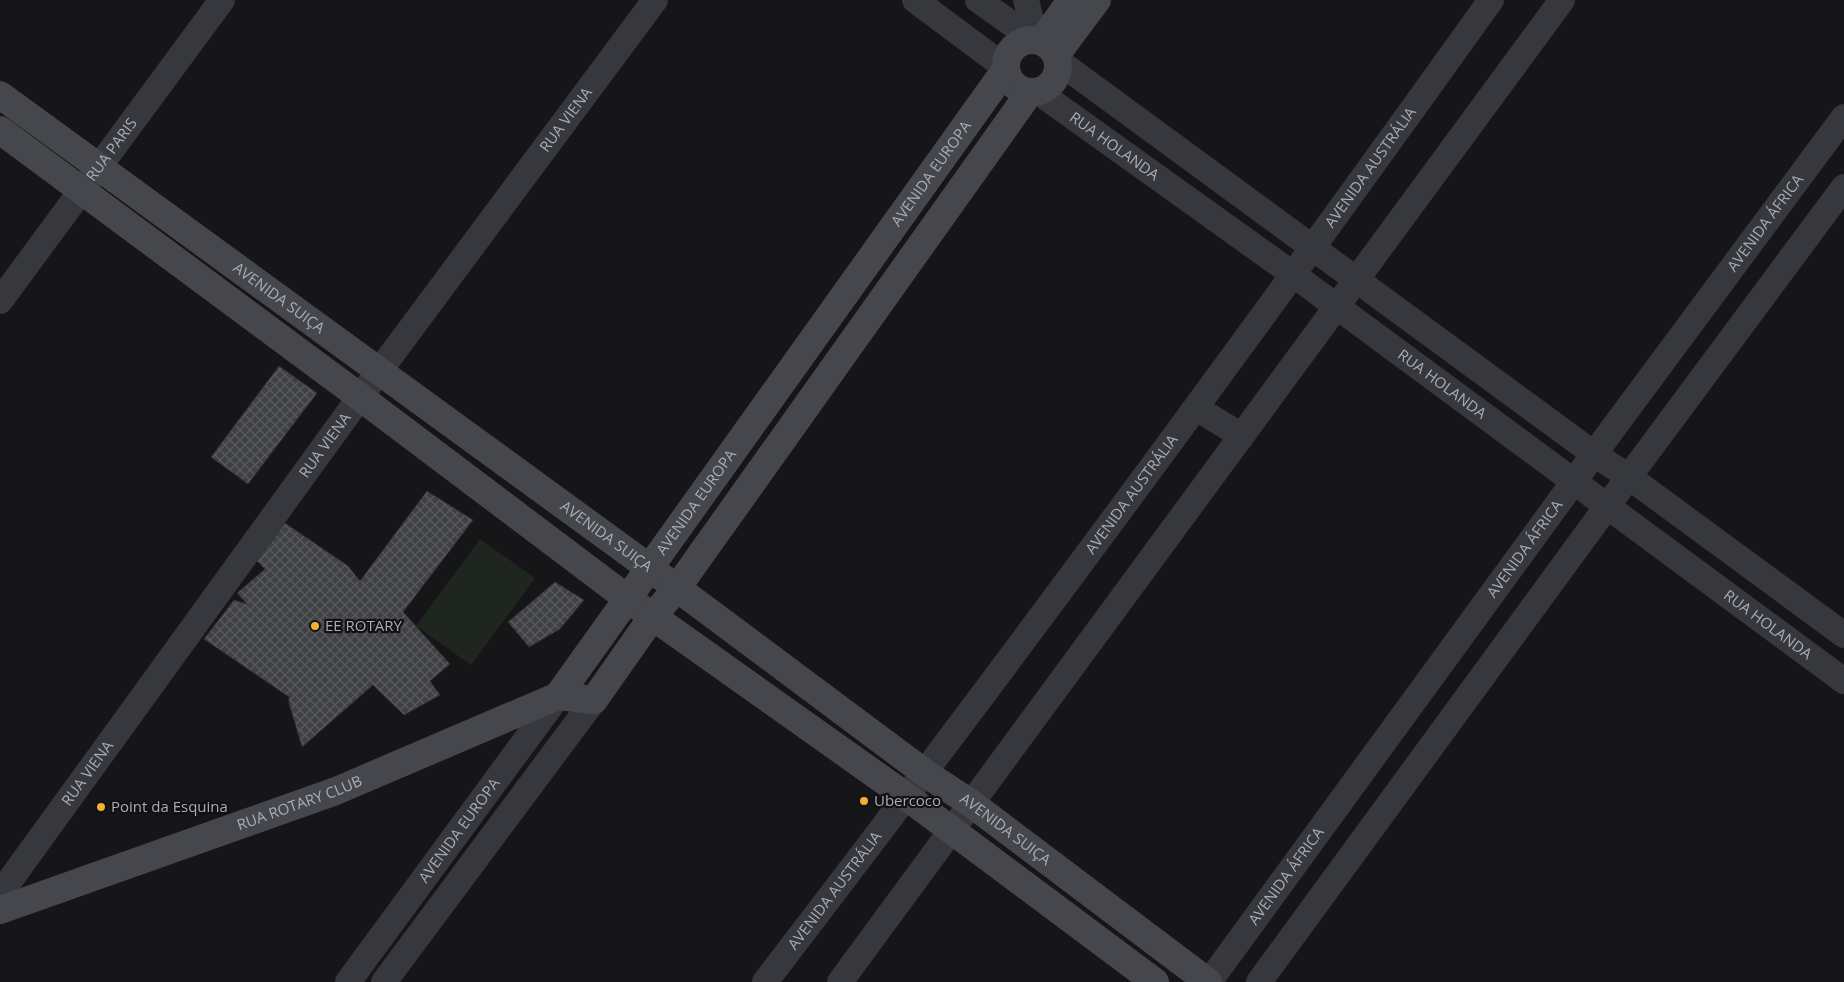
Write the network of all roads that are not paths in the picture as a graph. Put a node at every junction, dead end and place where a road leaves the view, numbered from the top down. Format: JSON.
{"nodes":[{"id":1,"x":222,"y":0,"type":"edge"},
{"id":2,"x":655,"y":0,"type":"edge"},
{"id":3,"x":915,"y":0,"type":"edge"},
{"id":4,"x":978,"y":0,"type":"edge"},
{"id":5,"x":1026,"y":0,"type":"edge"},
{"id":6,"x":1071,"y":0,"type":"edge"},
{"id":7,"x":1097,"y":0,"type":"edge"},
{"id":8,"x":1491,"y":0,"type":"edge"},
{"id":9,"x":1562,"y":0,"type":"edge"},
{"id":10,"x":1045,"y":47,"type":"junction"},
{"id":11,"x":1006,"y":68,"type":"junction"},
{"id":12,"x":1033,"y":92,"type":"junction"},
{"id":13,"x":0,"y":96,"type":"edge"},
{"id":14,"x":1844,"y":117,"type":"edge"},
{"id":15,"x":0,"y":130,"type":"edge"},
{"id":16,"x":99,"y":168,"type":"junction"},
{"id":17,"x":1844,"y":187,"type":"edge"},
{"id":18,"x":82,"y":191,"type":"junction"},
{"id":19,"x":1313,"y":249,"type":"junction"},
{"id":20,"x":1294,"y":275,"type":"junction"},
{"id":21,"x":1356,"y":280,"type":"junction"},
{"id":22,"x":0,"y":301,"type":"edge"},
{"id":23,"x":1337,"y":306,"type":"junction"},
{"id":24,"x":380,"y":372,"type":"junction"},
{"id":25,"x":360,"y":396,"type":"junction"},
{"id":26,"x":1196,"y":408,"type":"junction"},
{"id":27,"x":1242,"y":436,"type":"junction"},
{"id":28,"x":1594,"y":454,"type":"junction"},
{"id":29,"x":1629,"y":477,"type":"junction"},
{"id":30,"x":1575,"y":483,"type":"junction"},
{"id":31,"x":1608,"y":505,"type":"junction"},
{"id":32,"x":650,"y":569,"type":"junction"},
{"id":33,"x":677,"y":588,"type":"junction"},
{"id":34,"x":628,"y":599,"type":"junction"},
{"id":35,"x":653,"y":616,"type":"junction"},
{"id":36,"x":1844,"y":635,"type":"edge"},
{"id":37,"x":1844,"y":681,"type":"edge"},
{"id":38,"x":558,"y":696,"type":"junction"},
{"id":39,"x":594,"y":700,"type":"junction"},
{"id":40,"x":925,"y":773,"type":"junction"},
{"id":41,"x":907,"y":797,"type":"junction"},
{"id":42,"x":972,"y":804,"type":"junction"},
{"id":43,"x":1326,"y":824,"type":"junction"},
{"id":44,"x":951,"y":831,"type":"junction"},
{"id":45,"x":1359,"y":845,"type":"junction"},
{"id":46,"x":0,"y":894,"type":"edge"},
{"id":47,"x":0,"y":910,"type":"edge"},
{"id":48,"x":348,"y":982,"type":"edge"},
{"id":49,"x":384,"y":982,"type":"edge"},
{"id":50,"x":765,"y":982,"type":"edge"},
{"id":51,"x":840,"y":982,"type":"edge"},
{"id":52,"x":1155,"y":982,"type":"edge"},
{"id":53,"x":1208,"y":982,"type":"edge"},
{"id":54,"x":1259,"y":982,"type":"edge"}],
"edges":[{"from":1,"to":16,"type":"street","name":"RUA PARIS"},
{"from":2,"to":24,"type":"street","name":"RUA VIENA"},
{"from":3,"to":11,"type":"street"},
{"from":4,"to":10,"type":"street"},
{"from":5,"to":10,"type":"street"},
{"from":6,"to":10,"type":"main road"},
{"from":7,"to":10,"type":"main road"},
{"from":8,"to":19,"type":"street","name":"AVENIDA AUSTRÁLIA"},
{"from":9,"to":21,"type":"street"},
{"from":10,"to":11,"type":"main road"},
{"from":10,"to":12,"type":"main road"},
{"from":10,"to":19,"type":"street"},
{"from":11,"to":12,"type":"main road"},
{"from":11,"to":32,"type":"main road","name":"AVENIDA EUROPA"},
{"from":12,"to":20,"type":"street","name":"RUA HOLANDA"},
{"from":12,"to":33,"type":"main road","name":"AVENIDA EUROPA"},
{"from":13,"to":16,"type":"main road","name":"AVENIDA SUIÇA"},
{"from":14,"to":28,"type":"street","name":"AVENIDA ÁFRICA"},
{"from":15,"to":18,"type":"main road","name":"AVENIDA SUIÇA"},
{"from":16,"to":18,"type":"street","name":"RUA PARIS"},
{"from":16,"to":24,"type":"main road","name":"AVENIDA SUIÇA"},
{"from":17,"to":29,"type":"street"},
{"from":18,"to":22,"type":"street","name":"RUA PARIS"},
{"from":18,"to":25,"type":"main road","name":"AVENIDA SUIÇA"},
{"from":19,"to":20,"type":"street","name":"AVENIDA AUSTRÁLIA"},
{"from":19,"to":21,"type":"street"},
{"from":20,"to":23,"type":"street","name":"RUA HOLANDA"},
{"from":20,"to":26,"type":"street","name":"AVENIDA AUSTRÁLIA"},
{"from":21,"to":23,"type":"street"},
{"from":21,"to":28,"type":"street"},
{"from":23,"to":27,"type":"street"},
{"from":23,"to":30,"type":"street","name":"RUA HOLANDA"},
{"from":24,"to":25,"type":"street","name":"RUA VIENA"},
{"from":24,"to":32,"type":"main road","name":"AVENIDA SUIÇA"},
{"from":25,"to":34,"type":"main road","name":"AVENIDA SUIÇA"},
{"from":25,"to":46,"type":"street","name":"RUA VIENA"},
{"from":26,"to":27,"type":"street"},
{"from":26,"to":40,"type":"street","name":"AVENIDA AUSTRÁLIA"},
{"from":27,"to":42,"type":"street"},
{"from":28,"to":29,"type":"street"},
{"from":28,"to":30,"type":"street","name":"AVENIDA ÁFRICA"},
{"from":29,"to":31,"type":"street"},
{"from":29,"to":36,"type":"street"},
{"from":30,"to":31,"type":"street","name":"RUA HOLANDA"},
{"from":30,"to":43,"type":"street","name":"AVENIDA ÁFRICA"},
{"from":31,"to":37,"type":"street","name":"RUA HOLANDA"},
{"from":31,"to":45,"type":"street"},
{"from":32,"to":33,"type":"main road","name":"AVENIDA SUIÇA"},
{"from":32,"to":34,"type":"main road","name":"AVENIDA EUROPA"},
{"from":33,"to":35,"type":"main road","name":"AVENIDA EUROPA"},
{"from":33,"to":40,"type":"main road","name":"AVENIDA SUIÇA"},
{"from":34,"to":35,"type":"main road","name":"AVENIDA SUIÇA"},
{"from":34,"to":38,"type":"main road","name":"AVENIDA EUROPA"},
{"from":35,"to":39,"type":"main road","name":"AVENIDA EUROPA"},
{"from":35,"to":41,"type":"main road","name":"AVENIDA SUIÇA"},
{"from":38,"to":39,"type":"main road","name":"RUA ROTARY CLUB"},
{"from":38,"to":47,"type":"main road","name":"RUA ROTARY CLUB"},
{"from":38,"to":48,"type":"street","name":"AVENIDA EUROPA"},
{"from":39,"to":49,"type":"street","name":"AVENIDA EUROPA"},
{"from":40,"to":41,"type":"street","name":"AVENIDA AUSTRÁLIA"},
{"from":40,"to":42,"type":"main road","name":"AVENIDA SUIÇA"},
{"from":41,"to":44,"type":"main road","name":"AVENIDA SUIÇA"},
{"from":41,"to":50,"type":"street","name":"AVENIDA AUSTRÁLIA"},
{"from":42,"to":44,"type":"street"},
{"from":42,"to":53,"type":"main road","name":"AVENIDA SUIÇA"},
{"from":43,"to":45,"type":"street"},
{"from":43,"to":53,"type":"street","name":"AVENIDA ÁFRICA"},
{"from":44,"to":51,"type":"street"},
{"from":44,"to":52,"type":"main road","name":"AVENIDA SUIÇA"},
{"from":45,"to":54,"type":"street"}]}
